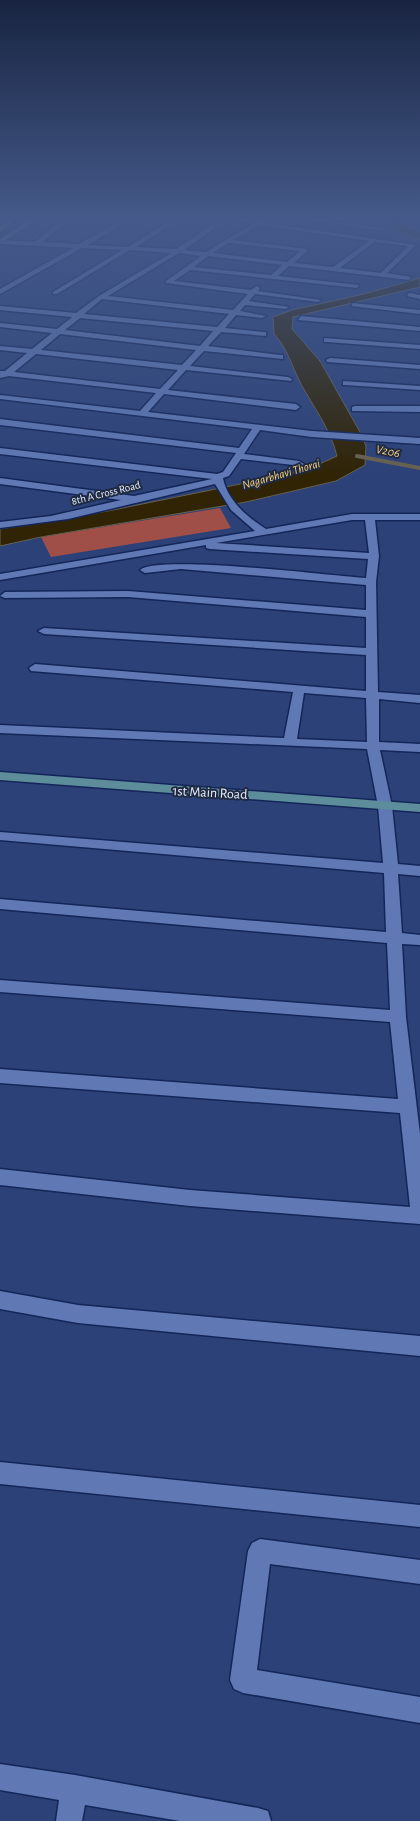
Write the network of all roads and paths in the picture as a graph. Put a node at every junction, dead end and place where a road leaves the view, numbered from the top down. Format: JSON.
{"nodes":[{"id":1,"x":91,"y":305,"type":"edge"},
{"id":2,"x":167,"y":305,"type":"edge"},
{"id":3,"x":240,"y":305,"type":"edge"},
{"id":4,"x":263,"y":305,"type":"edge"},
{"id":5,"x":353,"y":305,"type":"dead end"},
{"id":6,"x":285,"y":307,"type":"dead end"},
{"id":7,"x":0,"y":308,"type":"edge"},
{"id":8,"x":420,"y":312,"type":"edge"},
{"id":9,"x":233,"y":313,"type":"junction"},
{"id":10,"x":77,"y":316,"type":"junction"},
{"id":11,"x":262,"y":316,"type":"dead end"},
{"id":12,"x":301,"y":318,"type":"dead end"},
{"id":13,"x":0,"y":325,"type":"edge"},
{"id":14,"x":418,"y":327,"type":"edge"},
{"id":15,"x":218,"y":330,"type":"junction"},
{"id":16,"x":59,"y":332,"type":"junction"},
{"id":17,"x":263,"y":334,"type":"dead end"},
{"id":18,"x":327,"y":340,"type":"dead end"},
{"id":19,"x":420,"y":347,"type":"edge"},
{"id":20,"x":0,"y":348,"type":"edge"},
{"id":21,"x":204,"y":348,"type":"junction"},
{"id":22,"x":33,"y":352,"type":"junction"},
{"id":23,"x":394,"y":355,"type":"junction"},
{"id":24,"x":280,"y":357,"type":"dead end"},
{"id":25,"x":330,"y":360,"type":"dead end"},
{"id":26,"x":420,"y":367,"type":"edge"},
{"id":27,"x":182,"y":369,"type":"junction"},
{"id":28,"x":2,"y":375,"type":"edge"},
{"id":29,"x":288,"y":379,"type":"dead end"},
{"id":30,"x":346,"y":383,"type":"dead end"},
{"id":31,"x":420,"y":388,"type":"edge"},
{"id":32,"x":162,"y":391,"type":"junction"},
{"id":33,"x":0,"y":397,"type":"edge"},
{"id":34,"x":296,"y":407,"type":"dead end"},
{"id":35,"x":355,"y":409,"type":"dead end"},
{"id":36,"x":420,"y":409,"type":"edge"},
{"id":37,"x":142,"y":414,"type":"junction"},
{"id":38,"x":0,"y":422,"type":"edge"},
{"id":39,"x":257,"y":428,"type":"junction"},
{"id":40,"x":420,"y":441,"type":"edge"},
{"id":41,"x":0,"y":451,"type":"edge"},
{"id":42,"x":239,"y":454,"type":"junction"},
{"id":43,"x":299,"y":464,"type":"dead end"},
{"id":44,"x":218,"y":479,"type":"junction"},
{"id":45,"x":0,"y":481,"type":"edge"},
{"id":46,"x":135,"y":498,"type":"junction"},
{"id":47,"x":370,"y":516,"type":"junction"},
{"id":48,"x":420,"y":518,"type":"edge"},
{"id":49,"x":0,"y":525,"type":"edge"},
{"id":50,"x":262,"y":531,"type":"junction"},
{"id":51,"x":186,"y":544,"type":"junction"},
{"id":52,"x":374,"y":556,"type":"junction"},
{"id":53,"x":145,"y":570,"type":"dead end"},
{"id":54,"x":12,"y":574,"type":"junction"},
{"id":55,"x":0,"y":577,"type":"edge"},
{"id":56,"x":371,"y":582,"type":"junction"},
{"id":57,"x":5,"y":595,"type":"dead end"},
{"id":58,"x":20,"y":595,"type":"junction"},
{"id":59,"x":372,"y":614,"type":"junction"},
{"id":60,"x":44,"y":631,"type":"dead end"},
{"id":61,"x":373,"y":652,"type":"junction"},
{"id":62,"x":35,"y":668,"type":"dead end"},
{"id":63,"x":299,"y":690,"type":"junction"},
{"id":64,"x":372,"y":696,"type":"junction"},
{"id":65,"x":420,"y":699,"type":"edge"},
{"id":66,"x":0,"y":729,"type":"edge"},
{"id":67,"x":290,"y":741,"type":"junction"},
{"id":68,"x":373,"y":744,"type":"junction"},
{"id":69,"x":420,"y":748,"type":"edge"},
{"id":70,"x":0,"y":776,"type":"edge"},
{"id":71,"x":385,"y":806,"type":"junction"},
{"id":72,"x":420,"y":808,"type":"edge"},
{"id":73,"x":0,"y":836,"type":"edge"},
{"id":74,"x":391,"y":869,"type":"junction"},
{"id":75,"x":420,"y":871,"type":"edge"},
{"id":76,"x":0,"y":904,"type":"edge"},
{"id":77,"x":396,"y":937,"type":"junction"},
{"id":78,"x":420,"y":940,"type":"edge"},
{"id":79,"x":0,"y":986,"type":"edge"},
{"id":80,"x":398,"y":1017,"type":"junction"},
{"id":81,"x":0,"y":1076,"type":"edge"},
{"id":82,"x":408,"y":1107,"type":"junction"},
{"id":83,"x":0,"y":1177,"type":"edge"},
{"id":84,"x":420,"y":1215,"type":"edge"},
{"id":85,"x":0,"y":1300,"type":"edge"},
{"id":86,"x":420,"y":1346,"type":"edge"},
{"id":87,"x":0,"y":1473,"type":"edge"},
{"id":88,"x":420,"y":1516,"type":"edge"},
{"id":89,"x":420,"y":1572,"type":"edge"},
{"id":90,"x":420,"y":1710,"type":"edge"},
{"id":91,"x":0,"y":1777,"type":"edge"},
{"id":92,"x":74,"y":1788,"type":"junction"},
{"id":93,"x":252,"y":1820,"type":"edge"},
{"id":94,"x":69,"y":1821,"type":"edge"}],
"edges":[{"from":1,"to":10,"type":"street"},
{"from":2,"to":9,"type":"street"},
{"from":3,"to":9,"type":"street"},
{"from":4,"to":6,"type":"street"},
{"from":5,"to":8,"type":"street"},
{"from":7,"to":10,"type":"street"},
{"from":9,"to":11,"type":"street"},
{"from":9,"to":15,"type":"street"},
{"from":10,"to":15,"type":"street"},
{"from":10,"to":16,"type":"street"},
{"from":12,"to":14,"type":"street"},
{"from":13,"to":16,"type":"street"},
{"from":14,"to":23,"type":"street"},
{"from":15,"to":17,"type":"street"},
{"from":15,"to":21,"type":"street"},
{"from":16,"to":21,"type":"street"},
{"from":16,"to":22,"type":"street"},
{"from":18,"to":23,"type":"street"},
{"from":19,"to":23,"type":"street"},
{"from":20,"to":22,"type":"street"},
{"from":21,"to":24,"type":"street"},
{"from":21,"to":27,"type":"street"},
{"from":22,"to":27,"type":"street"},
{"from":22,"to":28,"type":"street"},
{"from":23,"to":25,"type":"street"},
{"from":23,"to":26,"type":"street"},
{"from":27,"to":29,"type":"street"},
{"from":27,"to":32,"type":"street"},
{"from":28,"to":32,"type":"street"},
{"from":30,"to":31,"type":"street"},
{"from":32,"to":34,"type":"street"},
{"from":32,"to":37,"type":"street"},
{"from":33,"to":37,"type":"street"},
{"from":35,"to":36,"type":"street"},
{"from":37,"to":39,"type":"street"},
{"from":38,"to":42,"type":"street"},
{"from":39,"to":40,"type":"street"},
{"from":39,"to":42,"type":"street"},
{"from":41,"to":44,"type":"street"},
{"from":42,"to":43,"type":"street"},
{"from":42,"to":44,"type":"street"},
{"from":44,"to":46,"type":"street","name":"8th A Cross Road"},
{"from":44,"to":50,"type":"street"},
{"from":45,"to":46,"type":"street"},
{"from":46,"to":49,"type":"street","name":"8th A Cross Road"},
{"from":47,"to":48,"type":"street"},
{"from":47,"to":50,"type":"street"},
{"from":47,"to":52,"type":"street"},
{"from":50,"to":51,"type":"street"},
{"from":51,"to":52,"type":"street"},
{"from":51,"to":54,"type":"street"},
{"from":52,"to":56,"type":"street"},
{"from":53,"to":56,"type":"street"},
{"from":54,"to":55,"type":"street"},
{"from":54,"to":58,"type":"street"},
{"from":56,"to":59,"type":"street"},
{"from":57,"to":58,"type":"street"},
{"from":58,"to":59,"type":"street"},
{"from":59,"to":61,"type":"street"},
{"from":60,"to":61,"type":"street"},
{"from":61,"to":64,"type":"street"},
{"from":62,"to":63,"type":"street"},
{"from":63,"to":64,"type":"street"},
{"from":63,"to":67,"type":"street"},
{"from":64,"to":65,"type":"street"},
{"from":64,"to":68,"type":"street"},
{"from":66,"to":67,"type":"street"},
{"from":67,"to":68,"type":"street"},
{"from":68,"to":69,"type":"street"},
{"from":68,"to":71,"type":"street"},
{"from":70,"to":71,"type":"street","name":"1st Main Road"},
{"from":71,"to":72,"type":"street","name":"1st Main Road"},
{"from":71,"to":74,"type":"street"},
{"from":73,"to":74,"type":"street"},
{"from":74,"to":75,"type":"street"},
{"from":74,"to":77,"type":"street"},
{"from":76,"to":77,"type":"street"},
{"from":77,"to":78,"type":"street"},
{"from":77,"to":80,"type":"street"},
{"from":79,"to":80,"type":"street"},
{"from":80,"to":82,"type":"street"},
{"from":81,"to":82,"type":"street"},
{"from":82,"to":84,"type":"street"},
{"from":83,"to":84,"type":"street"},
{"from":85,"to":86,"type":"street"},
{"from":87,"to":88,"type":"street"},
{"from":89,"to":90,"type":"street"},
{"from":91,"to":92,"type":"street"},
{"from":92,"to":93,"type":"street"},
{"from":92,"to":94,"type":"street"}]}
